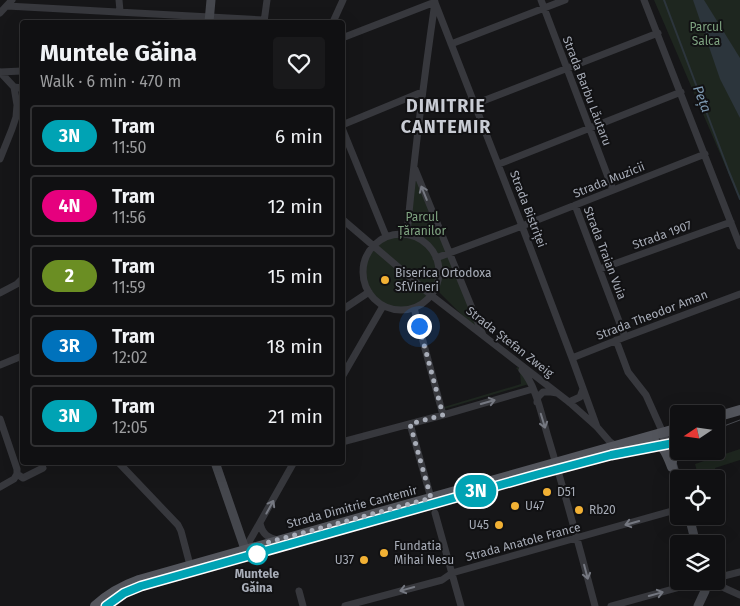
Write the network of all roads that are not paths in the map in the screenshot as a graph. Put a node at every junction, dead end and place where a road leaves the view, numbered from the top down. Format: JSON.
{"nodes":[{"id":1,"x":119,"y":0,"type":"edge"},
{"id":2,"x":211,"y":0,"type":"edge"},
{"id":3,"x":267,"y":0,"type":"edge"},
{"id":4,"x":343,"y":0,"type":"edge"},
{"id":5,"x":541,"y":0,"type":"edge"},
{"id":6,"x":566,"y":0,"type":"edge"},
{"id":7,"x":644,"y":0,"type":"edge"},
{"id":8,"x":434,"y":1,"type":"edge"},
{"id":9,"x":10,"y":3,"type":"edge"},
{"id":10,"x":544,"y":8,"type":"junction"},
{"id":11,"x":120,"y":11,"type":"junction"},
{"id":12,"x":0,"y":13,"type":"edge"},
{"id":13,"x":209,"y":20,"type":"edge"},
{"id":14,"x":264,"y":20,"type":"edge"},
{"id":15,"x":335,"y":20,"type":"edge"},
{"id":16,"x":658,"y":32,"type":"junction"},
{"id":17,"x":345,"y":37,"type":"edge"},
{"id":18,"x":451,"y":44,"type":"junction"},
{"id":19,"x":566,"y":68,"type":"junction"},
{"id":20,"x":20,"y":71,"type":"edge"},
{"id":21,"x":0,"y":72,"type":"edge"},
{"id":22,"x":14,"y":87,"type":"junction"},
{"id":23,"x":20,"y":88,"type":"edge"},
{"id":24,"x":422,"y":92,"type":"junction"},
{"id":25,"x":681,"y":92,"type":"junction"},
{"id":26,"x":475,"y":104,"type":"junction"},
{"id":27,"x":345,"y":125,"type":"edge"},
{"id":28,"x":590,"y":128,"type":"junction"},
{"id":29,"x":345,"y":134,"type":"edge"},
{"id":30,"x":705,"y":154,"type":"junction"},
{"id":31,"x":0,"y":159,"type":"edge"},
{"id":32,"x":499,"y":164,"type":"junction"},
{"id":33,"x":413,"y":166,"type":"junction"},
{"id":34,"x":614,"y":190,"type":"junction"},
{"id":35,"x":575,"y":205,"type":"junction"},
{"id":36,"x":345,"y":222,"type":"edge"},
{"id":37,"x":731,"y":222,"type":"junction"},
{"id":38,"x":522,"y":226,"type":"junction"},
{"id":39,"x":407,"y":234,"type":"junction"},
{"id":40,"x":386,"y":236,"type":"junction"},
{"id":41,"x":373,"y":245,"type":"junction"},
{"id":42,"x":740,"y":246,"type":"edge"},
{"id":43,"x":449,"y":252,"type":"junction"},
{"id":44,"x":436,"y":258,"type":"junction"},
{"id":45,"x":600,"y":269,"type":"junction"},
{"id":46,"x":20,"y":281,"type":"edge"},
{"id":47,"x":369,"y":292,"type":"junction"},
{"id":48,"x":0,"y":293,"type":"edge"},
{"id":49,"x":740,"y":294,"type":"edge"},
{"id":50,"x":432,"y":295,"type":"junction"},
{"id":51,"x":382,"y":306,"type":"junction"},
{"id":52,"x":345,"y":308,"type":"edge"},
{"id":53,"x":414,"y":308,"type":"junction"},
{"id":54,"x":483,"y":336,"type":"junction"},
{"id":55,"x":625,"y":337,"type":"junction"},
{"id":56,"x":616,"y":340,"type":"junction"},
{"id":57,"x":20,"y":357,"type":"edge"},
{"id":58,"x":572,"y":358,"type":"junction"},
{"id":59,"x":516,"y":362,"type":"junction"},
{"id":60,"x":0,"y":365,"type":"edge"},
{"id":61,"x":345,"y":372,"type":"edge"},
{"id":62,"x":533,"y":389,"type":"junction"},
{"id":63,"x":583,"y":389,"type":"junction"},
{"id":64,"x":557,"y":393,"type":"junction"},
{"id":65,"x":537,"y":402,"type":"junction"},
{"id":66,"x":569,"y":402,"type":"junction"},
{"id":67,"x":740,"y":410,"type":"edge"},
{"id":68,"x":725,"y":414,"type":"edge"},
{"id":69,"x":443,"y":415,"type":"junction"},
{"id":70,"x":0,"y":419,"type":"edge"},
{"id":71,"x":410,"y":424,"type":"junction"},
{"id":72,"x":597,"y":427,"type":"junction"},
{"id":73,"x":670,"y":431,"type":"edge"},
{"id":74,"x":663,"y":433,"type":"junction"},
{"id":75,"x":640,"y":439,"type":"junction"},
{"id":76,"x":345,"y":441,"type":"edge"},
{"id":77,"x":616,"y":446,"type":"junction"},
{"id":78,"x":672,"y":460,"type":"edge"},
{"id":79,"x":556,"y":462,"type":"junction"},
{"id":80,"x":121,"y":465,"type":"edge"},
{"id":81,"x":216,"y":465,"type":"edge"},
{"id":82,"x":292,"y":465,"type":"edge"},
{"id":83,"x":672,"y":467,"type":"junction"},
{"id":84,"x":43,"y":468,"type":"dead end"},
{"id":85,"x":673,"y":470,"type":"edge"},
{"id":86,"x":17,"y":474,"type":"junction"},
{"id":87,"x":0,"y":487,"type":"edge"},
{"id":88,"x":431,"y":498,"type":"junction"},
{"id":89,"x":670,"y":512,"type":"edge"},
{"id":90,"x":435,"y":513,"type":"dead end"},
{"id":91,"x":260,"y":523,"type":"junction"},
{"id":92,"x":577,"y":539,"type":"junction"},
{"id":93,"x":279,"y":540,"type":"junction"},
{"id":94,"x":245,"y":549,"type":"junction"},
{"id":95,"x":190,"y":565,"type":"junction"},
{"id":96,"x":740,"y":572,"type":"edge"},
{"id":97,"x":452,"y":573,"type":"junction"},
{"id":98,"x":725,"y":576,"type":"edge"},
{"id":99,"x":725,"y":588,"type":"edge"},
{"id":100,"x":670,"y":590,"type":"edge"},
{"id":101,"x":705,"y":590,"type":"edge"},
{"id":102,"x":299,"y":591,"type":"dead end"},
{"id":103,"x":740,"y":595,"type":"edge"},
{"id":104,"x":95,"y":606,"type":"edge"},
{"id":105,"x":303,"y":606,"type":"edge"},
{"id":106,"x":344,"y":606,"type":"edge"},
{"id":107,"x":461,"y":606,"type":"edge"},
{"id":108,"x":595,"y":606,"type":"edge"},
{"id":109,"x":611,"y":606,"type":"edge"},
{"id":110,"x":698,"y":606,"type":"edge"}],
"edges":[{"from":1,"to":11,"type":"street"},
{"from":2,"to":13,"type":"street"},
{"from":3,"to":14,"type":"street"},
{"from":4,"to":15,"type":"street"},
{"from":5,"to":10,"type":"street","name":"Strada Barbu Lăutaru"},
{"from":6,"to":10,"type":"street"},
{"from":7,"to":16,"type":"street"},
{"from":8,"to":17,"type":"street"},
{"from":8,"to":18,"type":"street","name":"Strada Bistriței"},
{"from":8,"to":24,"type":"street"},
{"from":9,"to":11,"type":"street"},
{"from":9,"to":12,"type":"street"},
{"from":10,"to":18,"type":"street"},
{"from":10,"to":19,"type":"street","name":"Strada Barbu Lăutaru"},
{"from":11,"to":13,"type":"street"},
{"from":16,"to":19,"type":"street"},
{"from":16,"to":25,"type":"street"},
{"from":18,"to":26,"type":"street","name":"Strada Bistriței"},
{"from":19,"to":26,"type":"street"},
{"from":19,"to":28,"type":"street","name":"Strada Barbu Lăutaru"},
{"from":20,"to":21,"type":"street"},
{"from":21,"to":22,"type":"street"},
{"from":22,"to":23,"type":"street"},
{"from":22,"to":31,"type":"street"},
{"from":24,"to":27,"type":"street"},
{"from":24,"to":33,"type":"street"},
{"from":25,"to":28,"type":"street"},
{"from":25,"to":30,"type":"street"},
{"from":26,"to":32,"type":"street","name":"Strada Bistriței"},
{"from":28,"to":32,"type":"street"},
{"from":28,"to":34,"type":"street","name":"Strada Barbu Lăutaru"},
{"from":29,"to":40,"type":"street"},
{"from":30,"to":34,"type":"street","name":"Strada Muzicii"},
{"from":30,"to":37,"type":"street"},
{"from":32,"to":38,"type":"street","name":"Strada Bistriței"},
{"from":33,"to":39,"type":"street"},
{"from":43,"to":33,"type":"street","one_way":true},
{"from":34,"to":35,"type":"street","name":"Strada Muzicii"},
{"from":35,"to":38,"type":"street","name":"Strada Muzicii"},
{"from":35,"to":45,"type":"street","name":"Strada Traian Vuia"},
{"from":36,"to":41,"type":"street","name":"Strada Ștefan Zweig"},
{"from":37,"to":42,"type":"street"},
{"from":37,"to":45,"type":"street","name":"Strada 1907"},
{"from":38,"to":43,"type":"street","name":"Strada Muzicii"},
{"from":38,"to":58,"type":"street","name":"Strada Bistriței"},
{"from":39,"to":40,"type":"street"},
{"from":39,"to":44,"type":"street"},
{"from":40,"to":41,"type":"street"},
{"from":41,"to":47,"type":"street"},
{"from":41,"to":50,"type":"street","name":"Strada Ștefan Zweig"},
{"from":43,"to":44,"type":"street","name":"Strada Muzicii"},
{"from":43,"to":54,"type":"street"},
{"from":44,"to":50,"type":"street"},
{"from":45,"to":55,"type":"street","name":"Strada Traian Vuia"},
{"from":46,"to":48,"type":"street"},
{"from":47,"to":51,"type":"street"},
{"from":47,"to":52,"type":"street"},
{"from":49,"to":55,"type":"street","name":"Strada Theodor Aman"},
{"from":50,"to":53,"type":"street"},
{"from":50,"to":54,"type":"street","name":"Strada Ștefan Zweig"},
{"from":51,"to":53,"type":"street"},
{"from":51,"to":61,"type":"street"},
{"from":53,"to":69,"type":"street"},
{"from":54,"to":59,"type":"street","name":"Strada Ștefan Zweig"},
{"from":55,"to":56,"type":"street","name":"Strada Theodor Aman"},
{"from":56,"to":58,"type":"street","name":"Strada Theodor Aman"},
{"from":56,"to":74,"type":"street"},
{"from":57,"to":60,"type":"street"},
{"from":58,"to":63,"type":"street","name":"Strada Bistriței"},
{"from":59,"to":62,"type":"street"},
{"from":59,"to":64,"type":"street","name":"Strada Ștefan Zweig"},
{"from":62,"to":65,"type":"street"},
{"from":69,"to":62,"type":"street","one_way":true},
{"from":63,"to":66,"type":"street"},
{"from":63,"to":72,"type":"street","name":"Strada Bistriței"},
{"from":64,"to":65,"type":"street"},
{"from":64,"to":66,"type":"street","name":"Strada Ștefan Zweig"},
{"from":65,"to":79,"type":"street","one_way":true},
{"from":66,"to":72,"type":"street","name":"Strada Ștefan Zweig"},
{"from":67,"to":68,"type":"main road"},
{"from":69,"to":71,"type":"street"},
{"from":70,"to":86,"type":"street"},
{"from":71,"to":76,"type":"street"},
{"from":71,"to":88,"type":"street"},
{"from":72,"to":77,"type":"street","name":"Strada Ștefan Zweig"},
{"from":73,"to":74,"type":"main road","name":"Strada Dimitrie Cantemir"},
{"from":74,"to":75,"type":"main road","name":"Strada Dimitrie Cantemir"},
{"from":74,"to":83,"type":"street"},
{"from":75,"to":77,"type":"main road","name":"Strada Dimitrie Cantemir"},
{"from":75,"to":83,"type":"main road"},
{"from":77,"to":79,"type":"main road","name":"Strada Dimitrie Cantemir"},
{"from":78,"to":83,"type":"main road"},
{"from":79,"to":88,"type":"main road","name":"Strada Dimitrie Cantemir"},
{"from":79,"to":92,"type":"street"},
{"from":80,"to":95,"type":"street"},
{"from":81,"to":94,"type":"street"},
{"from":91,"to":82,"type":"street","one_way":true},
{"from":83,"to":85,"type":"street"},
{"from":84,"to":86,"type":"street"},
{"from":86,"to":87,"type":"street"},
{"from":88,"to":93,"type":"main road","name":"Strada Dimitrie Cantemir"},
{"from":89,"to":92,"type":"street","name":"Strada Anatole France","one_way":true},
{"from":90,"to":97,"type":"street"},
{"from":91,"to":93,"type":"street"},
{"from":91,"to":94,"type":"street"},
{"from":92,"to":97,"type":"street","name":"Strada Anatole France"},
{"from":92,"to":108,"type":"street","one_way":true},
{"from":93,"to":94,"type":"main road","name":"Strada Dimitrie Cantemir"},
{"from":94,"to":95,"type":"main road","name":"Strada Dimitrie Cantemir"},
{"from":95,"to":104,"type":"main road","name":"Strada Dimitrie Cantemir"},
{"from":96,"to":98,"type":"street"},
{"from":97,"to":106,"type":"street","name":"Strada Anatole France","one_way":true},
{"from":97,"to":107,"type":"street"},
{"from":99,"to":103,"type":"street"},
{"from":109,"to":100,"type":"street","one_way":true},
{"from":101,"to":110,"type":"street"},
{"from":102,"to":105,"type":"street"}]}
